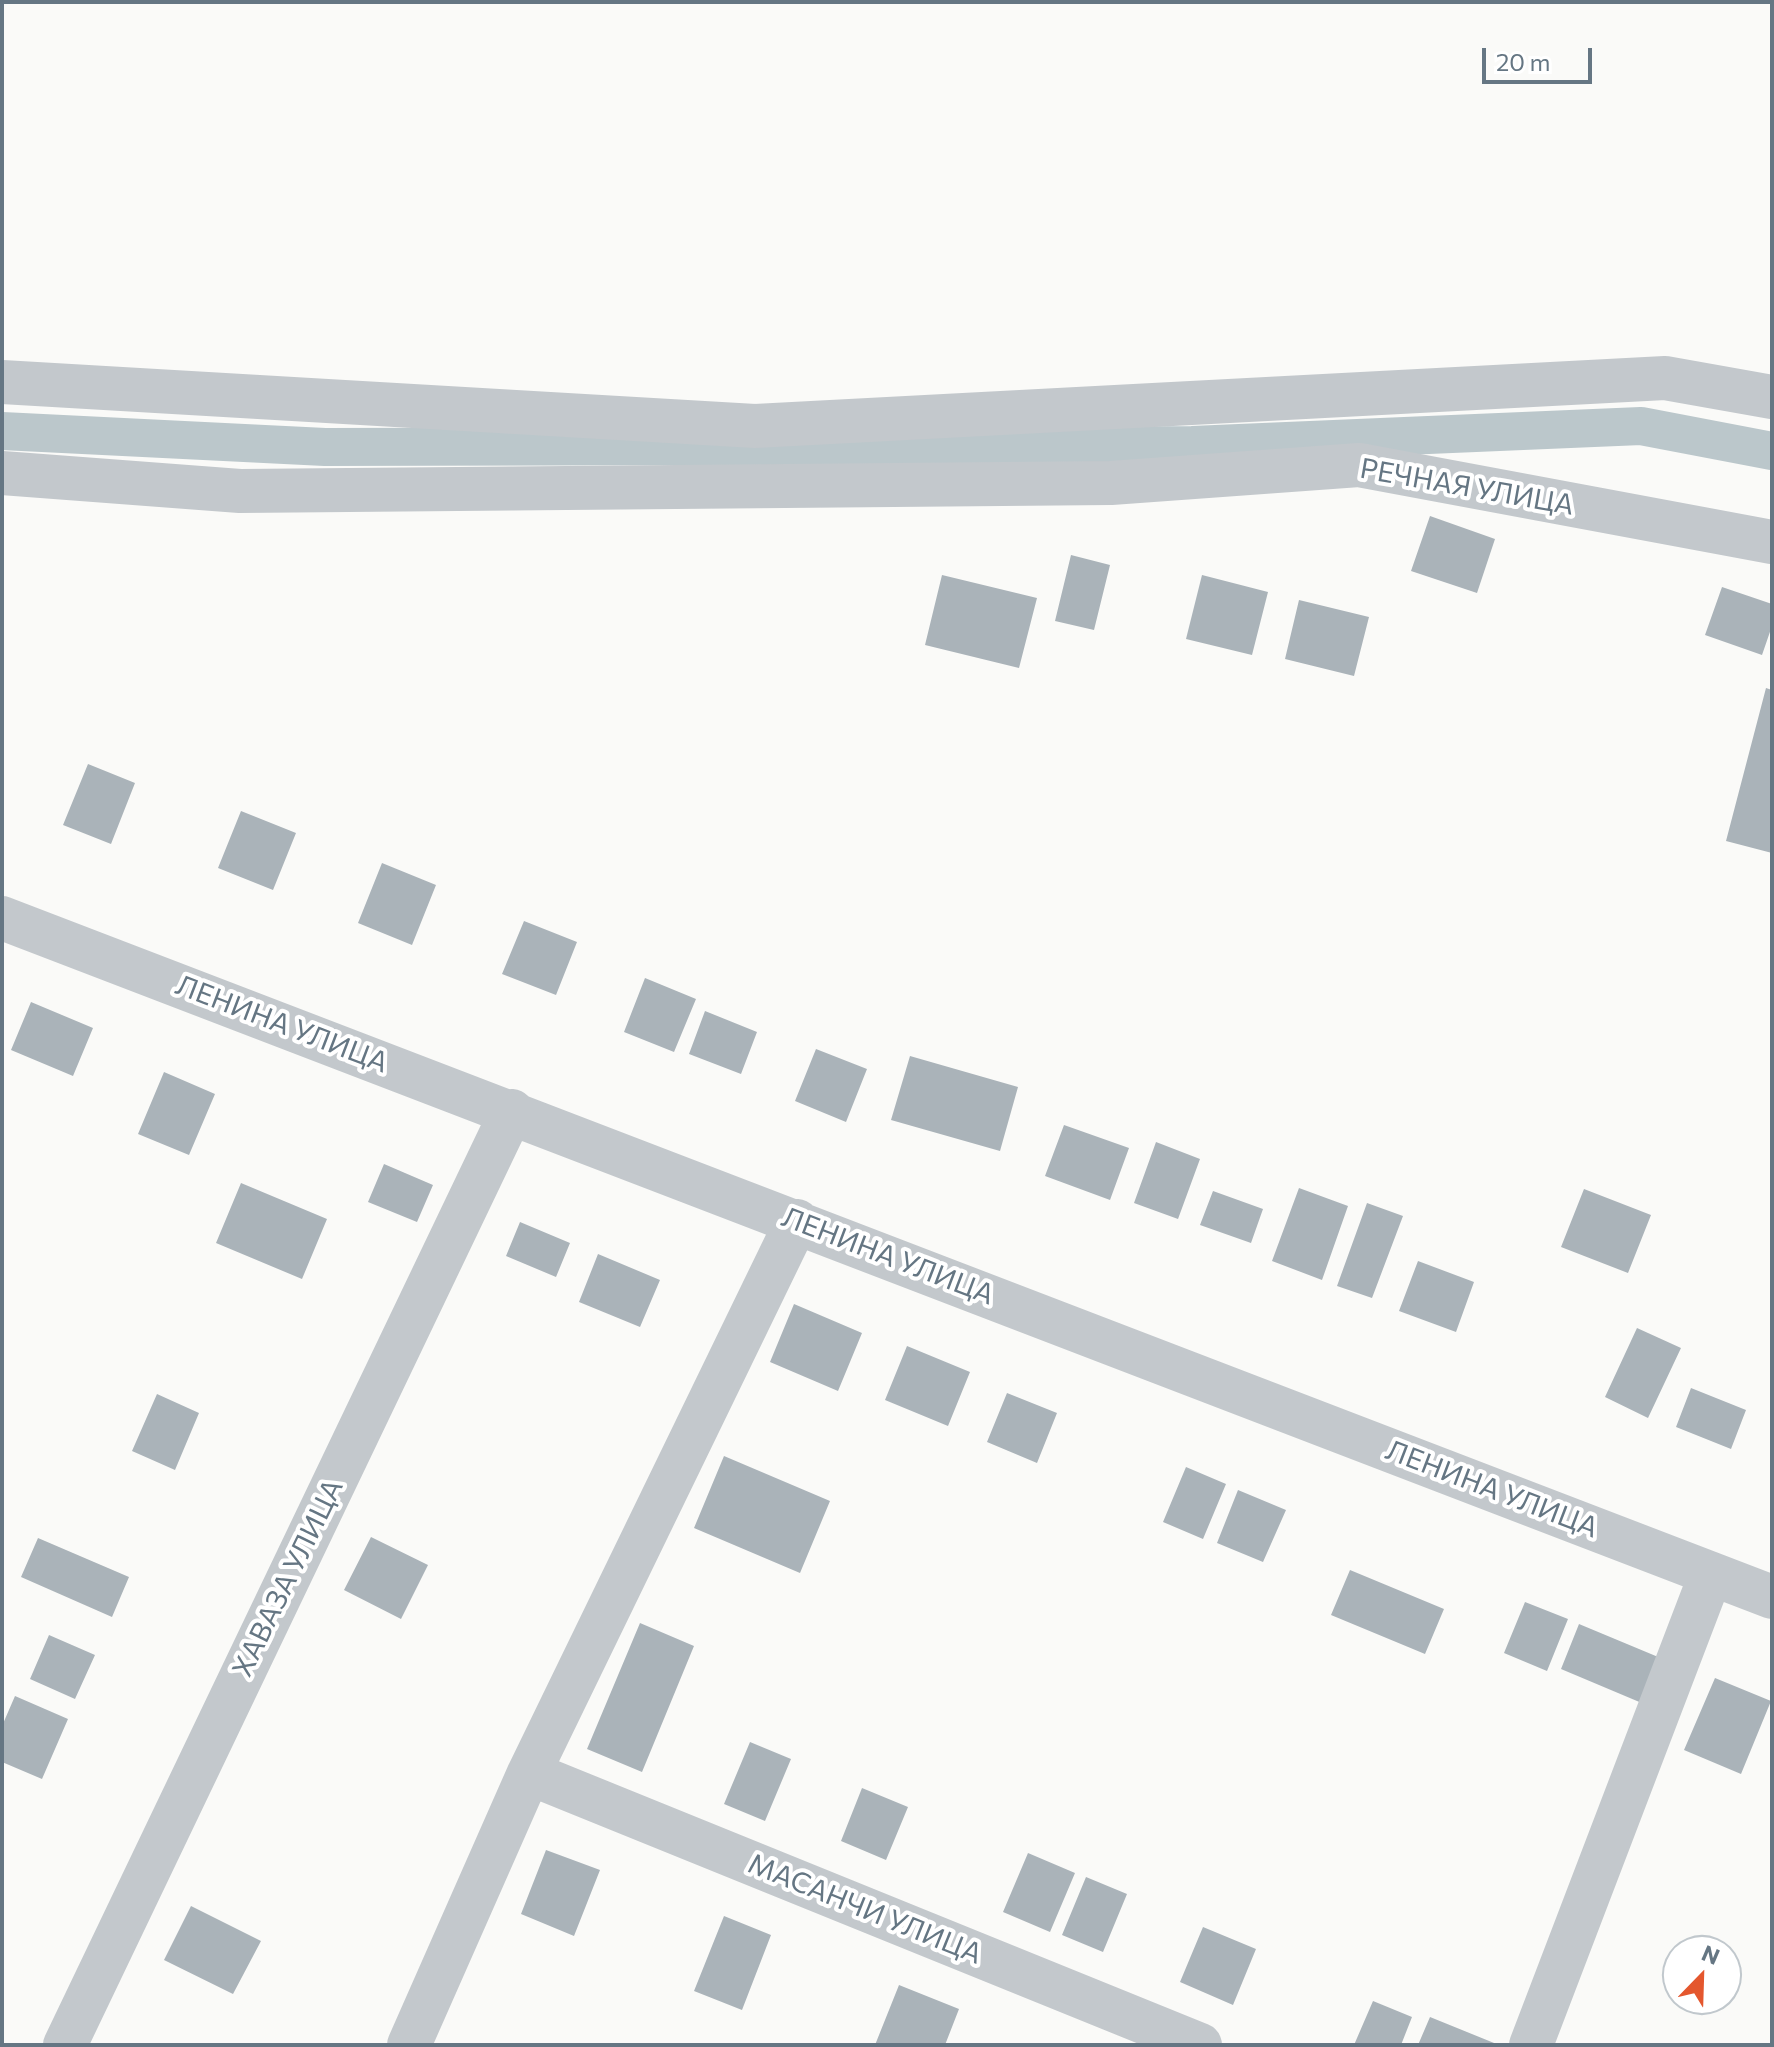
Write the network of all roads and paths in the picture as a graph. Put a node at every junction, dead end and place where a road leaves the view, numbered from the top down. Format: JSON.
{"nodes":[{"id":1,"x":2,"y":382,"type":"edge"},
{"id":2,"x":1772,"y":397,"type":"edge"},
{"id":3,"x":2,"y":473,"type":"edge"},
{"id":4,"x":1772,"y":542,"type":"edge"},
{"id":5,"x":2,"y":918,"type":"edge"},
{"id":6,"x":512,"y":1111,"type":"junction"},
{"id":7,"x":797,"y":1221,"type":"junction"},
{"id":8,"x":1711,"y":1574,"type":"junction"},
{"id":9,"x":1772,"y":1597,"type":"edge"},
{"id":10,"x":529,"y":1773,"type":"junction"},
{"id":11,"x":65,"y":2045,"type":"edge"},
{"id":12,"x":409,"y":2045,"type":"edge"},
{"id":13,"x":1200,"y":2045,"type":"edge"},
{"id":14,"x":1531,"y":2045,"type":"edge"}],
"edges":[{"from":1,"to":2,"type":"street"},
{"from":3,"to":4,"type":"street","name":"РЕЧНАЯ УЛИЦА"},
{"from":5,"to":6,"type":"street","name":"ЛЕНИНА УЛИЦА"},
{"from":6,"to":7,"type":"street","name":"ЛЕНИНА УЛИЦА"},
{"from":6,"to":11,"type":"street","name":"ХАВАЗА УЛИЦА"},
{"from":7,"to":8,"type":"street","name":"ЛЕНИНА УЛИЦА"},
{"from":7,"to":10,"type":"street"},
{"from":8,"to":9,"type":"street","name":"ЛЕНИНА УЛИЦА"},
{"from":8,"to":14,"type":"street"},
{"from":10,"to":12,"type":"street"},
{"from":10,"to":13,"type":"street","name":"МАСАНЧИ УЛИЦА"}]}
